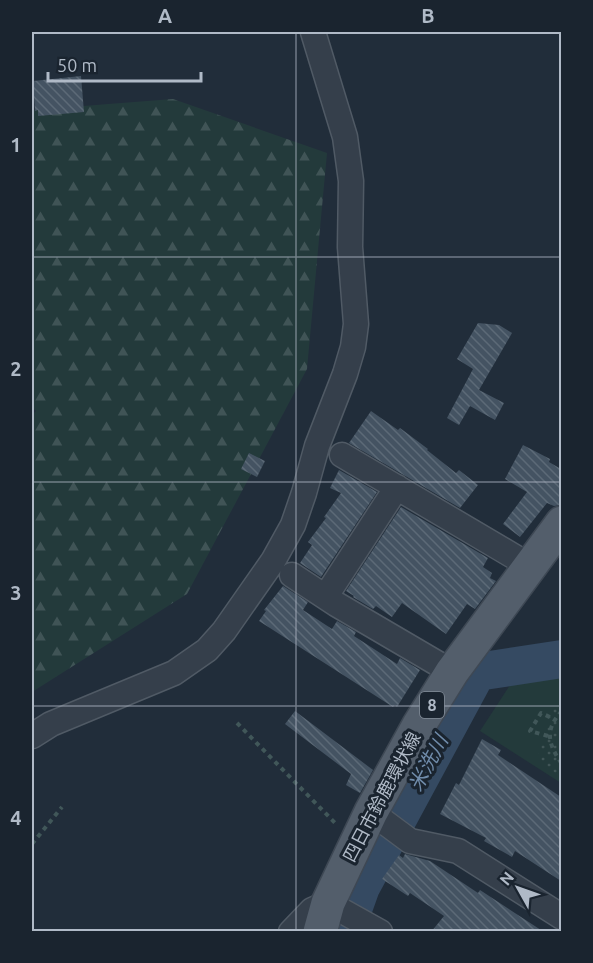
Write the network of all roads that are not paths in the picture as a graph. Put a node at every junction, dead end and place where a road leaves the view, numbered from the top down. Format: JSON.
{"nodes":[{"id":1,"x":313,"y":32,"type":"edge"},
{"id":2,"x":342,"y":455,"type":"dead end"},
{"id":3,"x":397,"y":487,"type":"junction"},
{"id":4,"x":561,"y":522,"type":"edge"},
{"id":5,"x":530,"y":566,"type":"junction"},
{"id":6,"x":292,"y":575,"type":"dead end"},
{"id":7,"x":326,"y":596,"type":"junction"},
{"id":8,"x":452,"y":672,"type":"junction"},
{"id":9,"x":32,"y":736,"type":"edge"},
{"id":10,"x":376,"y":815,"type":"junction"},
{"id":11,"x":329,"y":915,"type":"edge"},
{"id":12,"x":561,"y":917,"type":"edge"},
{"id":13,"x":371,"y":926,"type":"edge"},
{"id":14,"x":291,"y":932,"type":"edge"}],
"edges":[{"from":1,"to":9,"type":"street"},
{"from":2,"to":3,"type":"street"},
{"from":3,"to":5,"type":"street"},
{"from":3,"to":7,"type":"street"},
{"from":4,"to":5,"type":"main road","name":"四日市鈴鹿環状線","number":"8"},
{"from":5,"to":8,"type":"main road","name":"四日市鈴鹿環状線","number":"8"},
{"from":6,"to":7,"type":"street"},
{"from":7,"to":8,"type":"street"},
{"from":8,"to":10,"type":"main road","name":"四日市鈴鹿環状線","number":"8"},
{"from":10,"to":11,"type":"main road","name":"四日市鈴鹿環状線","number":"8"},
{"from":10,"to":12,"type":"street"},
{"from":11,"to":13,"type":"street"},
{"from":11,"to":14,"type":"street"}]}
